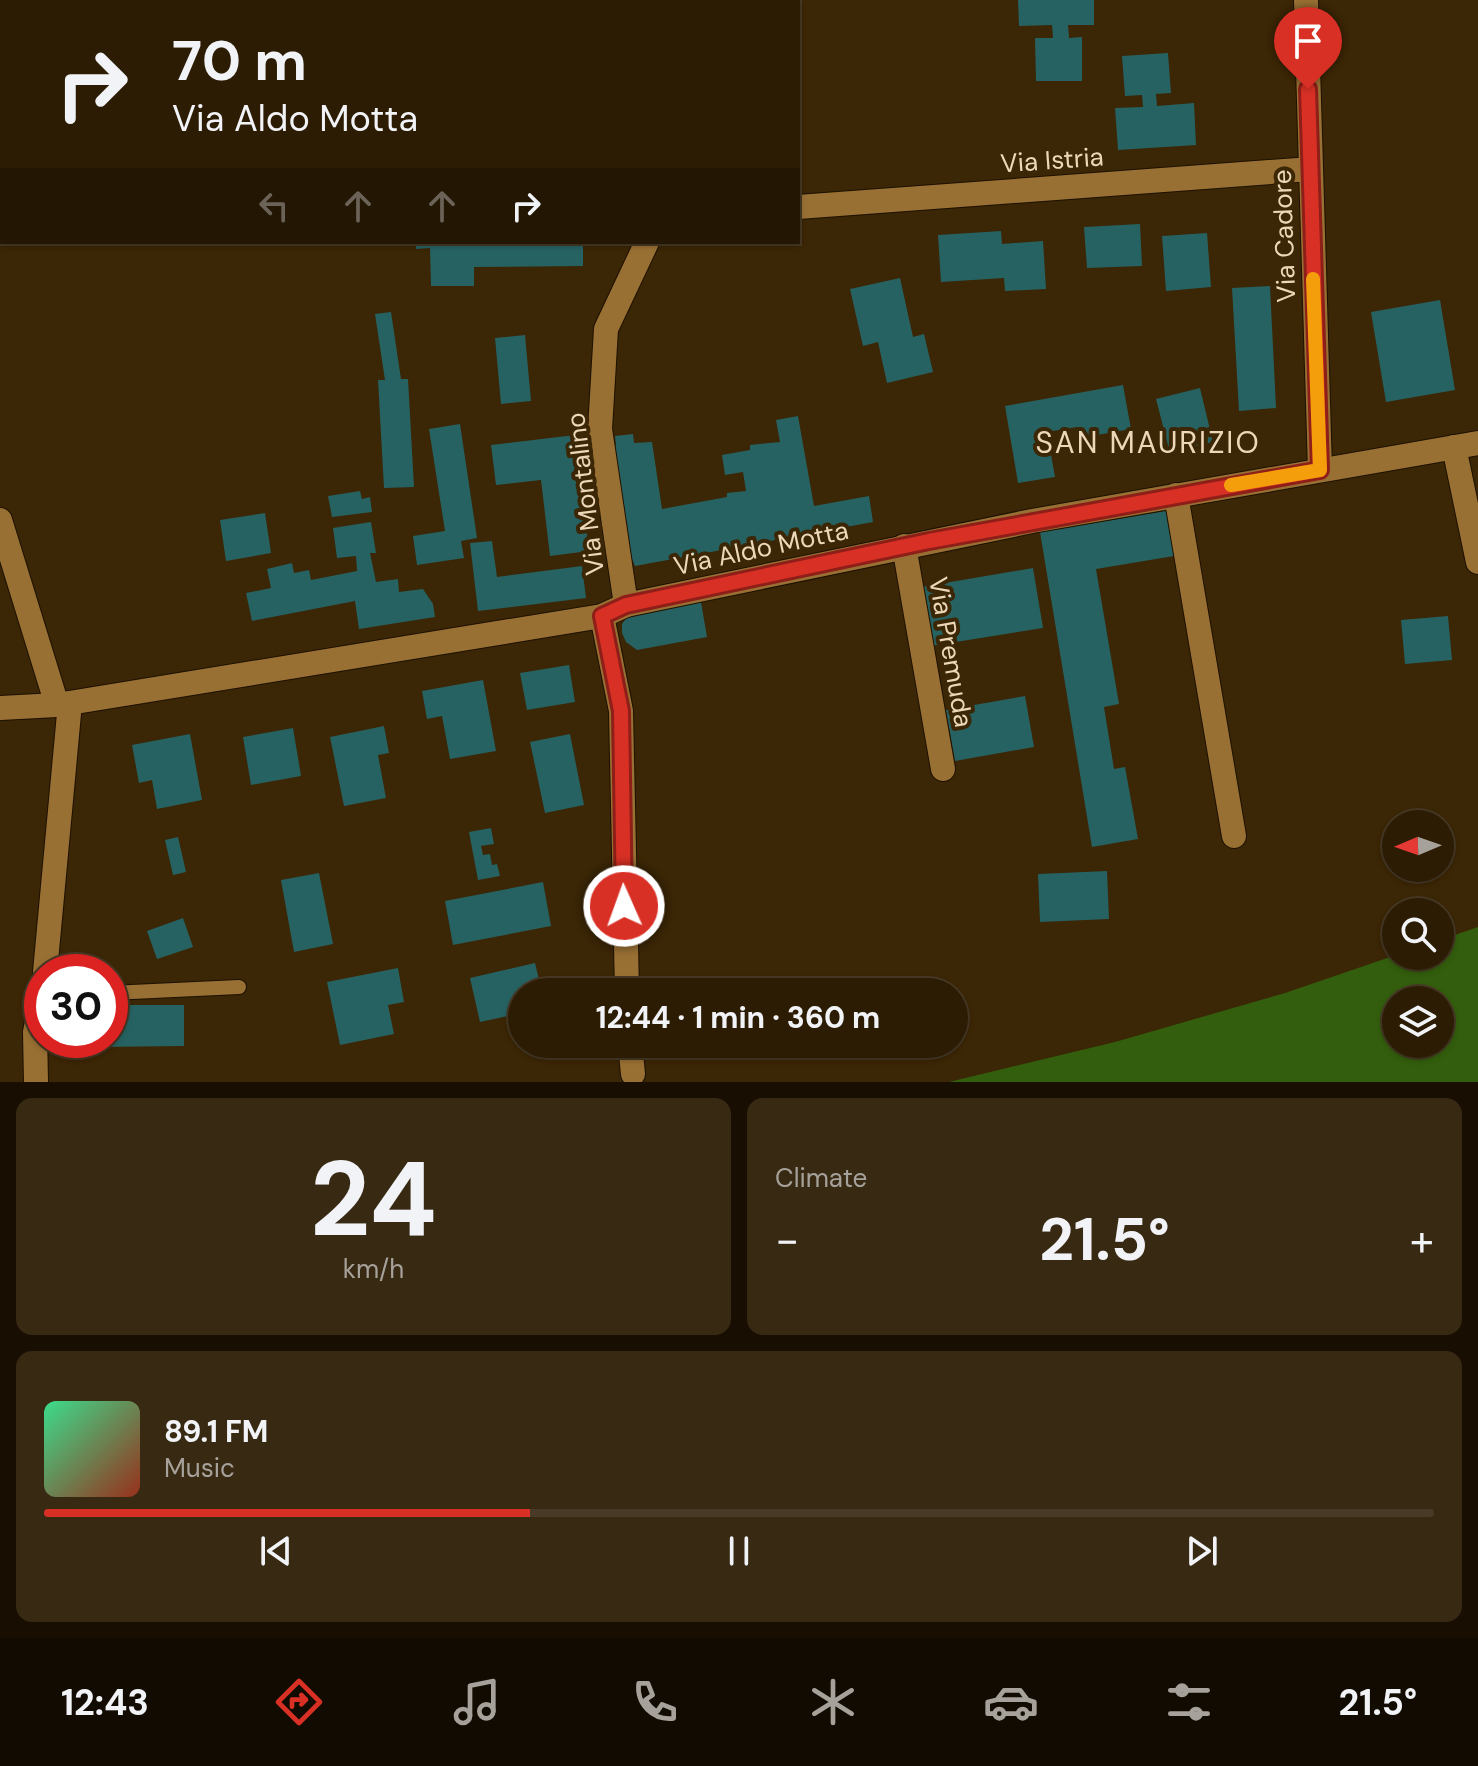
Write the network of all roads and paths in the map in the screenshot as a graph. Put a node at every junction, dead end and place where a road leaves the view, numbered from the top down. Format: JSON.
{"nodes":[{"id":1,"x":1306,"y":0,"type":"edge"},
{"id":2,"x":1311,"y":169,"type":"junction"},
{"id":3,"x":800,"y":207,"type":"edge"},
{"id":4,"x":646,"y":244,"type":"edge"},
{"id":5,"x":1466,"y":445,"type":"edge"},
{"id":6,"x":1320,"y":470,"type":"junction"},
{"id":7,"x":1176,"y":495,"type":"junction"},
{"id":8,"x":0,"y":520,"type":"edge"},
{"id":9,"x":904,"y":546,"type":"junction"},
{"id":10,"x":1478,"y":562,"type":"edge"},
{"id":11,"x":626,"y":605,"type":"junction"},
{"id":12,"x":602,"y":616,"type":"junction"},
{"id":13,"x":64,"y":704,"type":"junction"},
{"id":14,"x":0,"y":708,"type":"edge"},
{"id":15,"x":943,"y":769,"type":"dead end"},
{"id":16,"x":1234,"y":836,"type":"dead end"},
{"id":17,"x":46,"y":954,"type":"edge"},
{"id":18,"x":627,"y":978,"type":"edge"},
{"id":19,"x":239,"y":987,"type":"dead end"},
{"id":20,"x":128,"y":992,"type":"edge"},
{"id":21,"x":36,"y":1058,"type":"edge"},
{"id":22,"x":631,"y":1058,"type":"edge"},
{"id":23,"x":633,"y":1074,"type":"dead end"},
{"id":24,"x":36,"y":1082,"type":"edge"}],
"edges":[{"from":1,"to":2,"type":"street","name":"Via Cadore"},
{"from":2,"to":3,"type":"street","name":"Via Istria"},
{"from":2,"to":6,"type":"street","name":"Via Cadore"},
{"from":4,"to":11,"type":"street","name":"Via Montalino"},
{"from":5,"to":6,"type":"street","name":"Via Aldo Motta"},
{"from":5,"to":10,"type":"street"},
{"from":6,"to":7,"type":"street","name":"Via Aldo Motta"},
{"from":7,"to":9,"type":"street","name":"Via Aldo Motta"},
{"from":7,"to":16,"type":"street"},
{"from":8,"to":13,"type":"street"},
{"from":9,"to":11,"type":"street","name":"Via Aldo Motta"},
{"from":9,"to":15,"type":"street","name":"Via Premuda"},
{"from":11,"to":12,"type":"street","name":"Via Aldo Motta"},
{"from":12,"to":13,"type":"street","name":"Via Aldo Motta"},
{"from":12,"to":18,"type":"street"},
{"from":13,"to":14,"type":"street","name":"Via Aldo Motta"},
{"from":13,"to":17,"type":"street"},
{"from":19,"to":20,"type":"lane"},
{"from":21,"to":24,"type":"street"},
{"from":22,"to":23,"type":"street"}]}
